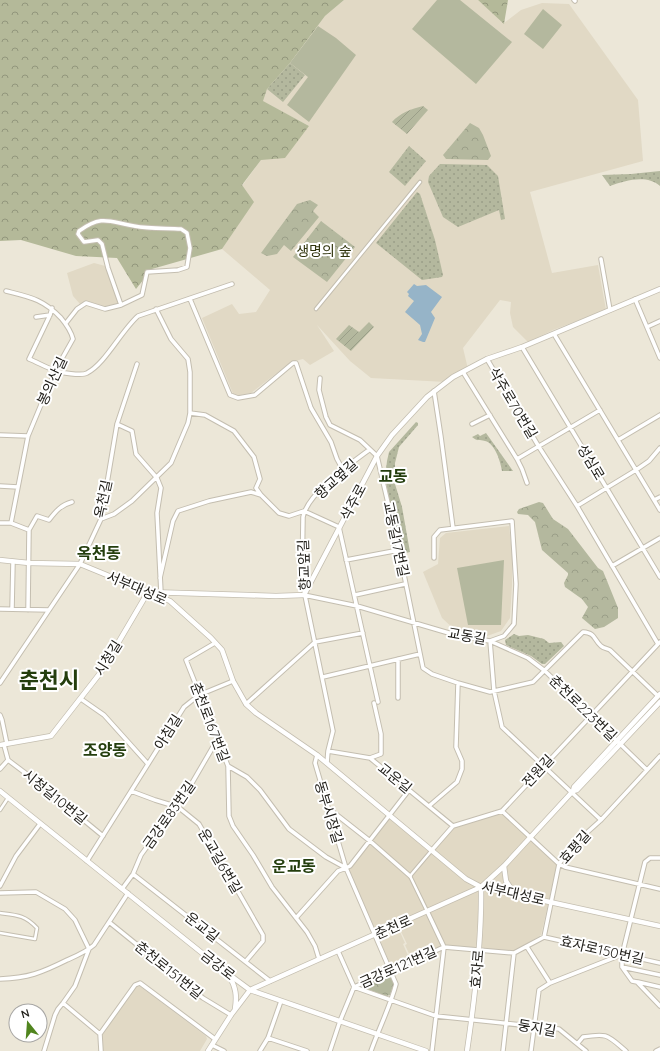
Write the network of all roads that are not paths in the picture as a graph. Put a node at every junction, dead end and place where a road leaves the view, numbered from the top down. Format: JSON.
{"nodes":[{"id":1,"x":420,"y":182,"type":"dead end"},
{"id":2,"x":601,"y":259,"type":"dead end"},
{"id":3,"x":232,"y":284,"type":"dead end"},
{"id":4,"x":660,"y":289,"type":"edge"},
{"id":5,"x":6,"y":291,"type":"dead end"},
{"id":6,"x":190,"y":299,"type":"junction"},
{"id":7,"x":635,"y":299,"type":"junction"},
{"id":8,"x":121,"y":305,"type":"junction"},
{"id":9,"x":50,"y":307,"type":"junction"},
{"id":10,"x":156,"y":309,"type":"junction"},
{"id":11,"x":316,"y":309,"type":"dead end"},
{"id":12,"x":610,"y":310,"type":"junction"},
{"id":13,"x":50,"y":315,"type":"junction"},
{"id":14,"x":36,"y":317,"type":"dead end"},
{"id":15,"x":660,"y":321,"type":"edge"},
{"id":16,"x":66,"y":323,"type":"junction"},
{"id":17,"x":647,"y":327,"type":"junction"},
{"id":18,"x":554,"y":334,"type":"junction"},
{"id":19,"x":522,"y":347,"type":"junction"},
{"id":20,"x":658,"y":350,"type":"edge"},
{"id":21,"x":660,"y":358,"type":"edge"},
{"id":22,"x":487,"y":359,"type":"junction"},
{"id":23,"x":137,"y":364,"type":"dead end"},
{"id":24,"x":54,"y":371,"type":"junction"},
{"id":25,"x":463,"y":372,"type":"junction"},
{"id":26,"x":320,"y":378,"type":"dead end"},
{"id":27,"x":434,"y":391,"type":"junction"},
{"id":28,"x":600,"y":410,"type":"junction"},
{"id":29,"x":190,"y":413,"type":"junction"},
{"id":30,"x":490,"y":415,"type":"junction"},
{"id":31,"x":660,"y":415,"type":"edge"},
{"id":32,"x":117,"y":424,"type":"junction"},
{"id":33,"x":472,"y":424,"type":"dead end"},
{"id":34,"x":570,"y":428,"type":"junction"},
{"id":35,"x":0,"y":435,"type":"edge"},
{"id":36,"x":28,"y":436,"type":"junction"},
{"id":37,"x":618,"y":440,"type":"junction"},
{"id":38,"x":539,"y":447,"type":"junction"},
{"id":39,"x":660,"y":448,"type":"edge"},
{"id":40,"x":369,"y":450,"type":"junction"},
{"id":41,"x":377,"y":456,"type":"junction"},
{"id":42,"x":517,"y":459,"type":"junction"},
{"id":43,"x":343,"y":470,"type":"junction"},
{"id":44,"x":636,"y":470,"type":"junction"},
{"id":45,"x":157,"y":478,"type":"junction"},
{"id":46,"x":527,"y":483,"type":"dead end"},
{"id":47,"x":0,"y":486,"type":"edge"},
{"id":48,"x":18,"y":487,"type":"junction"},
{"id":49,"x":606,"y":488,"type":"junction"},
{"id":50,"x":260,"y":495,"type":"junction"},
{"id":51,"x":660,"y":497,"type":"edge"},
{"id":52,"x":654,"y":500,"type":"junction"},
{"id":53,"x":72,"y":502,"type":"dead end"},
{"id":54,"x":577,"y":506,"type":"junction"},
{"id":55,"x":660,"y":510,"type":"edge"},
{"id":56,"x":304,"y":511,"type":"junction"},
{"id":57,"x":100,"y":519,"type":"junction"},
{"id":58,"x":0,"y":523,"type":"edge"},
{"id":59,"x":11,"y":523,"type":"junction"},
{"id":60,"x":339,"y":527,"type":"junction"},
{"id":61,"x":453,"y":528,"type":"junction"},
{"id":62,"x":29,"y":530,"type":"junction"},
{"id":63,"x":660,"y":538,"type":"edge"},
{"id":64,"x":643,"y":548,"type":"junction"},
{"id":65,"x":399,"y":550,"type":"junction"},
{"id":66,"x":434,"y":558,"type":"dead end"},
{"id":67,"x":0,"y":560,"type":"edge"},
{"id":68,"x":346,"y":560,"type":"junction"},
{"id":69,"x":13,"y":562,"type":"junction"},
{"id":70,"x":29,"y":563,"type":"junction"},
{"id":71,"x":80,"y":564,"type":"junction"},
{"id":72,"x":612,"y":566,"type":"junction"},
{"id":73,"x":660,"y":576,"type":"edge"},
{"id":74,"x":160,"y":578,"type":"junction"},
{"id":75,"x":405,"y":584,"type":"junction"},
{"id":76,"x":148,"y":592,"type":"junction"},
{"id":77,"x":161,"y":593,"type":"junction"},
{"id":78,"x":304,"y":595,"type":"junction"},
{"id":79,"x":355,"y":595,"type":"junction"},
{"id":80,"x":357,"y":606,"type":"junction"},
{"id":81,"x":0,"y":609,"type":"edge"},
{"id":82,"x":12,"y":610,"type":"junction"},
{"id":83,"x":28,"y":610,"type":"junction"},
{"id":84,"x":49,"y":610,"type":"junction"},
{"id":85,"x":413,"y":623,"type":"junction"},
{"id":86,"x":363,"y":633,"type":"junction"},
{"id":87,"x":490,"y":641,"type":"junction"},
{"id":88,"x":315,"y":642,"type":"junction"},
{"id":89,"x":215,"y":643,"type":"junction"},
{"id":90,"x":659,"y":643,"type":"edge"},
{"id":91,"x":420,"y":654,"type":"junction"},
{"id":92,"x":398,"y":659,"type":"junction"},
{"id":93,"x":370,"y":666,"type":"junction"},
{"id":94,"x":545,"y":671,"type":"junction"},
{"id":95,"x":632,"y":671,"type":"junction"},
{"id":96,"x":323,"y":677,"type":"junction"},
{"id":97,"x":233,"y":681,"type":"junction"},
{"id":98,"x":0,"y":683,"type":"edge"},
{"id":99,"x":458,"y":684,"type":"junction"},
{"id":100,"x":494,"y":691,"type":"junction"},
{"id":101,"x":199,"y":694,"type":"junction"},
{"id":102,"x":659,"y":695,"type":"edge"},
{"id":103,"x":398,"y":698,"type":"dead end"},
{"id":104,"x":81,"y":699,"type":"junction"},
{"id":105,"x":660,"y":702,"type":"edge"},
{"id":106,"x":246,"y":704,"type":"junction"},
{"id":107,"x":0,"y":715,"type":"edge"},
{"id":108,"x":590,"y":716,"type":"junction"},
{"id":109,"x":217,"y":740,"type":"junction"},
{"id":110,"x":619,"y":743,"type":"junction"},
{"id":111,"x":4,"y":745,"type":"edge"},
{"id":112,"x":328,"y":751,"type":"junction"},
{"id":113,"x":317,"y":755,"type":"junction"},
{"id":114,"x":660,"y":756,"type":"edge"},
{"id":115,"x":370,"y":758,"type":"junction"},
{"id":116,"x":8,"y":760,"type":"junction"},
{"id":117,"x":148,"y":764,"type":"junction"},
{"id":118,"x":327,"y":764,"type":"junction"},
{"id":119,"x":228,"y":766,"type":"junction"},
{"id":120,"x":543,"y":766,"type":"junction"},
{"id":121,"x":0,"y":769,"type":"edge"},
{"id":122,"x":647,"y":770,"type":"junction"},
{"id":123,"x":409,"y":790,"type":"junction"},
{"id":124,"x":0,"y":791,"type":"edge"},
{"id":125,"x":131,"y":791,"type":"junction"},
{"id":126,"x":572,"y":792,"type":"junction"},
{"id":127,"x":8,"y":798,"type":"junction"},
{"id":128,"x":429,"y":806,"type":"junction"},
{"id":129,"x":178,"y":807,"type":"junction"},
{"id":130,"x":328,"y":808,"type":"junction"},
{"id":131,"x":0,"y":810,"type":"edge"},
{"id":132,"x":502,"y":811,"type":"junction"},
{"id":133,"x":389,"y":814,"type":"junction"},
{"id":134,"x":601,"y":820,"type":"junction"},
{"id":135,"x":40,"y":824,"type":"junction"},
{"id":136,"x":453,"y":826,"type":"junction"},
{"id":137,"x":103,"y":836,"type":"junction"},
{"id":138,"x":530,"y":838,"type":"junction"},
{"id":139,"x":370,"y":841,"type":"junction"},
{"id":140,"x":432,"y":850,"type":"junction"},
{"id":141,"x":660,"y":858,"type":"edge"},
{"id":142,"x":86,"y":861,"type":"junction"},
{"id":143,"x":559,"y":864,"type":"junction"},
{"id":144,"x":504,"y":866,"type":"junction"},
{"id":145,"x":346,"y":868,"type":"junction"},
{"id":146,"x":133,"y":874,"type":"junction"},
{"id":147,"x":410,"y":876,"type":"junction"},
{"id":148,"x":640,"y":885,"type":"junction"},
{"id":149,"x":0,"y":886,"type":"edge"},
{"id":150,"x":481,"y":887,"type":"junction"},
{"id":151,"x":122,"y":889,"type":"junction"},
{"id":152,"x":660,"y":889,"type":"edge"},
{"id":153,"x":0,"y":893,"type":"edge"},
{"id":154,"x":514,"y":893,"type":"junction"},
{"id":155,"x":128,"y":894,"type":"junction"},
{"id":156,"x":551,"y":901,"type":"junction"},
{"id":157,"x":428,"y":912,"type":"junction"},
{"id":158,"x":0,"y":913,"type":"edge"},
{"id":159,"x":296,"y":918,"type":"junction"},
{"id":160,"x":631,"y":919,"type":"junction"},
{"id":161,"x":109,"y":922,"type":"junction"},
{"id":162,"x":660,"y":926,"type":"edge"},
{"id":163,"x":0,"y":933,"type":"edge"},
{"id":164,"x":375,"y":935,"type":"junction"},
{"id":165,"x":544,"y":937,"type":"junction"},
{"id":166,"x":444,"y":946,"type":"junction"},
{"id":167,"x":527,"y":947,"type":"junction"},
{"id":168,"x":89,"y":949,"type":"junction"},
{"id":169,"x":478,"y":950,"type":"junction"},
{"id":170,"x":338,"y":951,"type":"junction"},
{"id":171,"x":514,"y":953,"type":"junction"},
{"id":172,"x":622,"y":955,"type":"junction"},
{"id":173,"x":319,"y":959,"type":"junction"},
{"id":174,"x":246,"y":961,"type":"junction"},
{"id":175,"x":660,"y":963,"type":"edge"},
{"id":176,"x":622,"y":967,"type":"junction"},
{"id":177,"x":391,"y":970,"type":"junction"},
{"id":178,"x":227,"y":973,"type":"junction"},
{"id":179,"x":660,"y":975,"type":"edge"},
{"id":180,"x":0,"y":978,"type":"edge"},
{"id":181,"x":270,"y":981,"type":"junction"},
{"id":182,"x":637,"y":982,"type":"junction"},
{"id":183,"x":550,"y":983,"type":"junction"},
{"id":184,"x":354,"y":986,"type":"junction"},
{"id":185,"x":660,"y":987,"type":"edge"},
{"id":186,"x":250,"y":990,"type":"junction"},
{"id":187,"x":392,"y":1000,"type":"junction"},
{"id":188,"x":281,"y":1001,"type":"junction"},
{"id":189,"x":64,"y":1004,"type":"junction"},
{"id":190,"x":660,"y":1006,"type":"edge"},
{"id":191,"x":233,"y":1013,"type":"junction"},
{"id":192,"x":436,"y":1016,"type":"junction"},
{"id":193,"x":472,"y":1020,"type":"junction"},
{"id":194,"x":340,"y":1021,"type":"junction"},
{"id":195,"x":506,"y":1023,"type":"junction"},
{"id":196,"x":534,"y":1026,"type":"junction"},
{"id":197,"x":100,"y":1034,"type":"junction"},
{"id":198,"x":377,"y":1034,"type":"junction"},
{"id":199,"x":268,"y":1038,"type":"junction"},
{"id":200,"x":215,"y":1039,"type":"junction"},
{"id":201,"x":578,"y":1043,"type":"junction"},
{"id":202,"x":212,"y":1045,"type":"junction"},
{"id":203,"x":660,"y":1049,"type":"edge"},
{"id":204,"x":44,"y":1051,"type":"edge"},
{"id":205,"x":101,"y":1051,"type":"edge"},
{"id":206,"x":208,"y":1051,"type":"edge"},
{"id":207,"x":224,"y":1051,"type":"edge"},
{"id":208,"x":260,"y":1051,"type":"edge"},
{"id":209,"x":307,"y":1051,"type":"edge"},
{"id":210,"x":330,"y":1051,"type":"edge"},
{"id":211,"x":371,"y":1051,"type":"edge"},
{"id":212,"x":426,"y":1051,"type":"edge"},
{"id":213,"x":432,"y":1051,"type":"edge"},
{"id":214,"x":467,"y":1051,"type":"edge"},
{"id":215,"x":503,"y":1051,"type":"edge"},
{"id":216,"x":531,"y":1051,"type":"edge"},
{"id":217,"x":586,"y":1051,"type":"edge"},
{"id":218,"x":626,"y":1051,"type":"edge"},
{"id":219,"x":656,"y":1051,"type":"edge"}],
"edges":[{"from":1,"to":11,"type":"street"},
{"from":2,"to":12,"type":"street"},
{"from":3,"to":6,"type":"street"},
{"from":4,"to":7,"type":"street","name":"삭주로"},
{"from":5,"to":9,"type":"street"},
{"from":6,"to":10,"type":"street"},
{"from":6,"to":43,"type":"street"},
{"from":7,"to":12,"type":"street","name":"삭주로"},
{"from":7,"to":17,"type":"street"},
{"from":8,"to":8,"type":"street"},
{"from":8,"to":16,"type":"street"},
{"from":9,"to":13,"type":"street"},
{"from":9,"to":16,"type":"street","name":"봉의산길"},
{"from":10,"to":24,"type":"street"},
{"from":10,"to":29,"type":"street"},
{"from":12,"to":18,"type":"street","name":"삭주로"},
{"from":13,"to":14,"type":"street"},
{"from":13,"to":24,"type":"street"},
{"from":15,"to":17,"type":"street"},
{"from":16,"to":24,"type":"street","name":"봉의산길"},
{"from":17,"to":20,"type":"street"},
{"from":18,"to":19,"type":"street","name":"삭주로"},
{"from":18,"to":28,"type":"street"},
{"from":19,"to":22,"type":"street","name":"삭주로"},
{"from":19,"to":34,"type":"street","name":"성심로"},
{"from":20,"to":21,"type":"street"},
{"from":22,"to":25,"type":"street","name":"삭주로"},
{"from":22,"to":38,"type":"street","name":"삭주로70번길"},
{"from":23,"to":32,"type":"street","name":"옥천길"},
{"from":24,"to":36,"type":"street","name":"봉의산길"},
{"from":25,"to":27,"type":"street","name":"삭주로"},
{"from":25,"to":30,"type":"street"},
{"from":26,"to":40,"type":"street"},
{"from":27,"to":41,"type":"street","name":"삭주로"},
{"from":27,"to":61,"type":"street"},
{"from":28,"to":34,"type":"street","name":"삭주로70번길"},
{"from":28,"to":37,"type":"street"},
{"from":29,"to":45,"type":"street"},
{"from":29,"to":50,"type":"street"},
{"from":30,"to":33,"type":"street"},
{"from":30,"to":42,"type":"street"},
{"from":31,"to":37,"type":"street"},
{"from":32,"to":45,"type":"street"},
{"from":32,"to":57,"type":"street","name":"옥천길"},
{"from":34,"to":38,"type":"street","name":"삭주로70번길"},
{"from":34,"to":49,"type":"street","name":"성심로"},
{"from":35,"to":36,"type":"street"},
{"from":36,"to":48,"type":"street","name":"봉의산길"},
{"from":37,"to":44,"type":"street"},
{"from":38,"to":42,"type":"street"},
{"from":38,"to":54,"type":"street","name":"삭주로70번길"},
{"from":39,"to":44,"type":"street"},
{"from":40,"to":41,"type":"street"},
{"from":40,"to":43,"type":"street","name":"향교옆길"},
{"from":41,"to":60,"type":"street","name":"삭주로"},
{"from":41,"to":65,"type":"street","name":"교동길17번길"},
{"from":42,"to":46,"type":"street"},
{"from":43,"to":56,"type":"street","name":"향교옆길"},
{"from":44,"to":49,"type":"street"},
{"from":44,"to":52,"type":"street"},
{"from":45,"to":57,"type":"street"},
{"from":45,"to":74,"type":"street"},
{"from":47,"to":48,"type":"street"},
{"from":48,"to":59,"type":"street","name":"봉의산길"},
{"from":49,"to":54,"type":"street"},
{"from":49,"to":64,"type":"street","name":"성심로"},
{"from":50,"to":56,"type":"street"},
{"from":50,"to":74,"type":"street"},
{"from":51,"to":52,"type":"street"},
{"from":52,"to":55,"type":"street"},
{"from":53,"to":62,"type":"street"},
{"from":54,"to":72,"type":"street","name":"삭주로70번길"},
{"from":56,"to":60,"type":"street"},
{"from":56,"to":78,"type":"street","name":"향교앞길"},
{"from":57,"to":71,"type":"street","name":"옥천길"},
{"from":58,"to":59,"type":"street"},
{"from":59,"to":62,"type":"street"},
{"from":60,"to":68,"type":"street"},
{"from":60,"to":78,"type":"street","name":"삭주로"},
{"from":61,"to":66,"type":"street","name":"교동길"},
{"from":61,"to":87,"type":"street","name":"교동길"},
{"from":62,"to":70,"type":"street"},
{"from":63,"to":64,"type":"street"},
{"from":64,"to":72,"type":"street"},
{"from":64,"to":73,"type":"street","name":"성심로"},
{"from":65,"to":68,"type":"street"},
{"from":65,"to":75,"type":"street","name":"교동길17번길"},
{"from":67,"to":69,"type":"street","name":"서부대성로"},
{"from":68,"to":79,"type":"street"},
{"from":69,"to":70,"type":"street","name":"서부대성로"},
{"from":69,"to":82,"type":"street"},
{"from":70,"to":71,"type":"street","name":"서부대성로"},
{"from":70,"to":83,"type":"street"},
{"from":71,"to":76,"type":"street","name":"서부대성로"},
{"from":71,"to":84,"type":"street","name":"옥천길"},
{"from":72,"to":90,"type":"street","name":"삭주로70번길"},
{"from":74,"to":77,"type":"street"},
{"from":75,"to":79,"type":"street"},
{"from":75,"to":85,"type":"street","name":"교동길17번길"},
{"from":76,"to":77,"type":"street"},
{"from":76,"to":89,"type":"street","name":"서부대성로"},
{"from":76,"to":104,"type":"street","name":"시청길"},
{"from":77,"to":78,"type":"street"},
{"from":78,"to":80,"type":"street","name":"교동길"},
{"from":78,"to":88,"type":"street","name":"향교앞길"},
{"from":79,"to":80,"type":"street"},
{"from":80,"to":85,"type":"street","name":"교동길"},
{"from":80,"to":86,"type":"street"},
{"from":81,"to":82,"type":"street"},
{"from":82,"to":83,"type":"street"},
{"from":83,"to":84,"type":"street"},
{"from":84,"to":98,"type":"street","name":"옥천길"},
{"from":85,"to":87,"type":"street","name":"교동길"},
{"from":85,"to":91,"type":"street","name":"교동길17번길"},
{"from":86,"to":88,"type":"street"},
{"from":86,"to":93,"type":"street"},
{"from":87,"to":94,"type":"street","name":"춘천로223번길"},
{"from":87,"to":100,"type":"street","name":"효평길"},
{"from":88,"to":96,"type":"street","name":"향교앞길"},
{"from":88,"to":106,"type":"street"},
{"from":89,"to":97,"type":"street","name":"서부대성로"},
{"from":89,"to":101,"type":"street","name":"춘천로167번길"},
{"from":90,"to":95,"type":"street","name":"전원길"},
{"from":91,"to":92,"type":"street"},
{"from":91,"to":99,"type":"street","name":"교동길17번길"},
{"from":92,"to":93,"type":"street"},
{"from":92,"to":103,"type":"street"},
{"from":93,"to":96,"type":"street"},
{"from":93,"to":115,"type":"street"},
{"from":94,"to":95,"type":"street"},
{"from":94,"to":100,"type":"street","name":"춘천로223번길"},
{"from":94,"to":108,"type":"street","name":"춘천로223번길"},
{"from":95,"to":102,"type":"street"},
{"from":95,"to":108,"type":"street","name":"전원길"},
{"from":96,"to":112,"type":"street","name":"향교앞길"},
{"from":97,"to":101,"type":"street","name":"아침길"},
{"from":97,"to":106,"type":"street","name":"서부대성로"},
{"from":99,"to":100,"type":"street"},
{"from":99,"to":128,"type":"street"},
{"from":100,"to":120,"type":"street","name":"효평길"},
{"from":101,"to":109,"type":"street","name":"춘천로167번길"},
{"from":101,"to":117,"type":"street","name":"아침길"},
{"from":102,"to":110,"type":"street","name":"춘천로"},
{"from":104,"to":111,"type":"street","name":"시청길"},
{"from":104,"to":117,"type":"street","name":"아침길"},
{"from":105,"to":110,"type":"street","name":"춘천로"},
{"from":106,"to":113,"type":"street","name":"서부대성로"},
{"from":107,"to":111,"type":"street"},
{"from":108,"to":110,"type":"street","name":"춘천로223번길"},
{"from":108,"to":120,"type":"street","name":"전원길"},
{"from":109,"to":119,"type":"street","name":"춘천로167번길"},
{"from":109,"to":129,"type":"street","name":"금강로83번길"},
{"from":110,"to":122,"type":"street"},
{"from":110,"to":126,"type":"street","name":"춘천로"},
{"from":111,"to":116,"type":"street"},
{"from":112,"to":115,"type":"street","name":"교운길"},
{"from":112,"to":118,"type":"street","name":"향교앞길"},
{"from":113,"to":118,"type":"street","name":"서부대성로"},
{"from":113,"to":130,"type":"street","name":"동부시장길"},
{"from":114,"to":122,"type":"street","name":"효평길"},
{"from":115,"to":123,"type":"street","name":"교운길"},
{"from":116,"to":121,"type":"street"},
{"from":116,"to":137,"type":"street","name":"시청길10번길"},
{"from":117,"to":125,"type":"street","name":"아침길"},
{"from":118,"to":133,"type":"street","name":"서부대성로"},
{"from":119,"to":145,"type":"street"},
{"from":119,"to":159,"type":"street","name":"춘천로167번길"},
{"from":120,"to":126,"type":"street","name":"효평길"},
{"from":120,"to":132,"type":"street","name":"전원길"},
{"from":122,"to":134,"type":"street","name":"효평길"},
{"from":123,"to":128,"type":"street","name":"교운길"},
{"from":123,"to":133,"type":"street"},
{"from":124,"to":127,"type":"street","name":"금강로"},
{"from":125,"to":129,"type":"street","name":"운교길6번길"},
{"from":125,"to":137,"type":"street","name":"아침길"},
{"from":126,"to":134,"type":"street","name":"효평길"},
{"from":126,"to":138,"type":"street","name":"춘천로"},
{"from":127,"to":131,"type":"street"},
{"from":127,"to":135,"type":"street","name":"금강로"},
{"from":128,"to":136,"type":"street","name":"교운길"},
{"from":129,"to":146,"type":"street","name":"금강로83번길"},
{"from":129,"to":174,"type":"street","name":"운교길6번길"},
{"from":130,"to":139,"type":"street"},
{"from":130,"to":145,"type":"street","name":"동부시장길"},
{"from":132,"to":136,"type":"street"},
{"from":132,"to":138,"type":"street"},
{"from":133,"to":139,"type":"street","name":"동부시장길"},
{"from":133,"to":140,"type":"street","name":"서부대성로"},
{"from":134,"to":143,"type":"street","name":"효평길"},
{"from":135,"to":142,"type":"street","name":"금강로"},
{"from":135,"to":149,"type":"street"},
{"from":136,"to":140,"type":"street"},
{"from":137,"to":142,"type":"street","name":"아침길"},
{"from":138,"to":143,"type":"street"},
{"from":138,"to":144,"type":"street","name":"춘천로"},
{"from":139,"to":145,"type":"street","name":"동부시장길"},
{"from":139,"to":147,"type":"street"},
{"from":140,"to":147,"type":"street"},
{"from":140,"to":150,"type":"street","name":"서부대성로"},
{"from":141,"to":148,"type":"street"},
{"from":142,"to":151,"type":"street","name":"금강로"},
{"from":143,"to":148,"type":"street"},
{"from":143,"to":156,"type":"street","name":"효평길"},
{"from":144,"to":150,"type":"street","name":"춘천로"},
{"from":144,"to":154,"type":"street"},
{"from":145,"to":159,"type":"street"},
{"from":145,"to":164,"type":"street","name":"동부시장길"},
{"from":146,"to":151,"type":"street","name":"금강로83번길"},
{"from":146,"to":174,"type":"street","name":"운교길"},
{"from":147,"to":157,"type":"street"},
{"from":148,"to":152,"type":"street"},
{"from":148,"to":160,"type":"street"},
{"from":150,"to":154,"type":"street","name":"서부대성로"},
{"from":150,"to":157,"type":"street","name":"춘천로"},
{"from":150,"to":169,"type":"street","name":"효자로"},
{"from":151,"to":155,"type":"street","name":"금강로"},
{"from":153,"to":168,"type":"street"},
{"from":154,"to":156,"type":"street","name":"서부대성로"},
{"from":155,"to":161,"type":"street"},
{"from":155,"to":178,"type":"street","name":"금강로"},
{"from":156,"to":160,"type":"street","name":"서부대성로"},
{"from":156,"to":165,"type":"street","name":"효자로150번길"},
{"from":157,"to":164,"type":"street","name":"춘천로"},
{"from":157,"to":166,"type":"street"},
{"from":158,"to":163,"type":"street"},
{"from":159,"to":173,"type":"street","name":"춘천로167번길"},
{"from":160,"to":162,"type":"street","name":"서부대성로"},
{"from":160,"to":172,"type":"street"},
{"from":161,"to":168,"type":"street"},
{"from":161,"to":191,"type":"street","name":"춘천로151번길"},
{"from":164,"to":170,"type":"street","name":"춘천로"},
{"from":164,"to":177,"type":"street","name":"동부시장길"},
{"from":165,"to":167,"type":"street","name":"효자로150번길"},
{"from":165,"to":172,"type":"street","name":"효자로150번길"},
{"from":166,"to":169,"type":"street","name":"금강로121번길"},
{"from":166,"to":177,"type":"street","name":"금강로121번길"},
{"from":166,"to":192,"type":"street"},
{"from":167,"to":171,"type":"street","name":"효자로150번길"},
{"from":167,"to":183,"type":"street"},
{"from":168,"to":180,"type":"street"},
{"from":168,"to":189,"type":"street"},
{"from":169,"to":171,"type":"street","name":"효자로150번길"},
{"from":169,"to":193,"type":"street","name":"효자로"},
{"from":170,"to":173,"type":"street","name":"춘천로"},
{"from":170,"to":184,"type":"street"},
{"from":171,"to":195,"type":"street","name":"둥지길"},
{"from":172,"to":175,"type":"street","name":"효자로150번길"},
{"from":172,"to":176,"type":"street"},
{"from":172,"to":183,"type":"street"},
{"from":173,"to":181,"type":"street","name":"춘천로"},
{"from":174,"to":181,"type":"street","name":"운교길"},
{"from":176,"to":179,"type":"street"},
{"from":176,"to":182,"type":"street"},
{"from":177,"to":184,"type":"street","name":"금강로121번길"},
{"from":177,"to":187,"type":"street","name":"동부시장길"},
{"from":178,"to":186,"type":"street","name":"금강로"},
{"from":178,"to":191,"type":"street"},
{"from":181,"to":186,"type":"street","name":"춘천로"},
{"from":182,"to":185,"type":"street"},
{"from":182,"to":190,"type":"street"},
{"from":183,"to":196,"type":"street"},
{"from":184,"to":187,"type":"street","name":"둥지길"},
{"from":184,"to":194,"type":"street","name":"금강로121번길"},
{"from":186,"to":188,"type":"street","name":"금강로"},
{"from":186,"to":191,"type":"street","name":"춘천로"},
{"from":187,"to":192,"type":"street","name":"둥지길"},
{"from":187,"to":198,"type":"street","name":"동부시장길"},
{"from":188,"to":194,"type":"street","name":"금강로"},
{"from":188,"to":199,"type":"street"},
{"from":189,"to":197,"type":"street"},
{"from":189,"to":204,"type":"street"},
{"from":191,"to":200,"type":"street","name":"춘천로"},
{"from":192,"to":193,"type":"street","name":"둥지길"},
{"from":192,"to":213,"type":"street"},
{"from":193,"to":195,"type":"street","name":"둥지길"},
{"from":193,"to":214,"type":"street","name":"효자로"},
{"from":194,"to":198,"type":"street","name":"금강로"},
{"from":194,"to":210,"type":"street","name":"금강로121번길"},
{"from":195,"to":196,"type":"street","name":"둥지길"},
{"from":195,"to":215,"type":"street","name":"둥지길"},
{"from":196,"to":201,"type":"street","name":"둥지길"},
{"from":196,"to":216,"type":"street"},
{"from":197,"to":200,"type":"street"},
{"from":197,"to":205,"type":"street"},
{"from":198,"to":211,"type":"street","name":"동부시장길"},
{"from":198,"to":212,"type":"street","name":"금강로"},
{"from":199,"to":208,"type":"street"},
{"from":199,"to":209,"type":"street"},
{"from":200,"to":202,"type":"street","name":"춘천로"},
{"from":201,"to":217,"type":"street","name":"둥지길"},
{"from":201,"to":218,"type":"street"},
{"from":202,"to":206,"type":"street","name":"춘천로"},
{"from":202,"to":207,"type":"street"},
{"from":203,"to":219,"type":"street"}]}
